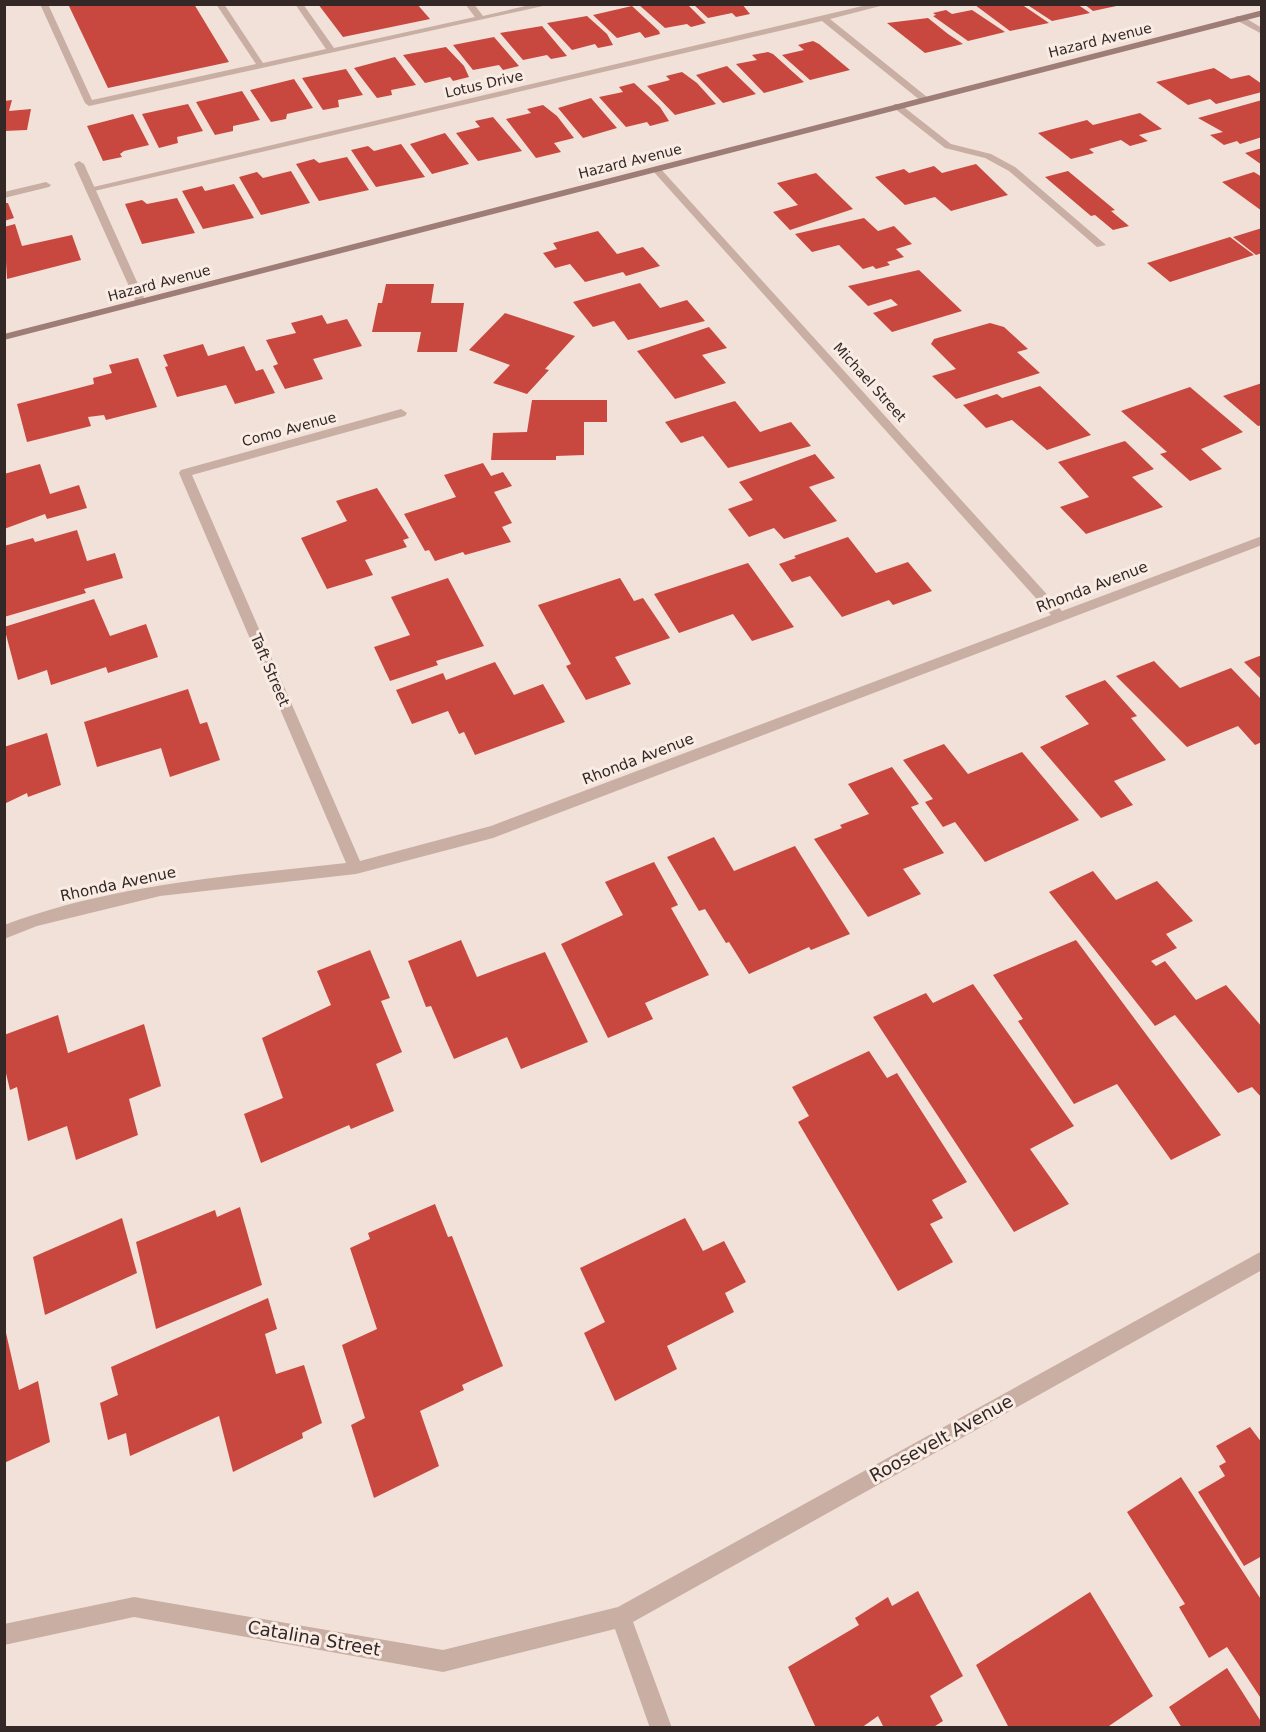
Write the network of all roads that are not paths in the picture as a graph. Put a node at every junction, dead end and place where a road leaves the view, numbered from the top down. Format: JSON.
{"nodes":[{"id":1,"x":44,"y":4,"type":"edge"},
{"id":2,"x":220,"y":4,"type":"edge"},
{"id":3,"x":299,"y":4,"type":"edge"},
{"id":4,"x":469,"y":4,"type":"edge"},
{"id":5,"x":548,"y":4,"type":"edge"},
{"id":6,"x":884,"y":4,"type":"edge"},
{"id":7,"x":1262,"y":12,"type":"edge"},
{"id":8,"x":824,"y":18,"type":"junction"},
{"id":9,"x":1239,"y":18,"type":"junction"},
{"id":10,"x":482,"y":19,"type":"junction"},
{"id":11,"x":1262,"y":32,"type":"edge"},
{"id":12,"x":332,"y":51,"type":"junction"},
{"id":13,"x":261,"y":66,"type":"junction"},
{"id":14,"x":924,"y":99,"type":"junction"},
{"id":15,"x":897,"y":106,"type":"junction"},
{"id":16,"x":79,"y":164,"type":"dead end"},
{"id":17,"x":656,"y":168,"type":"junction"},
{"id":18,"x":46,"y":185,"type":"dead end"},
{"id":19,"x":90,"y":189,"type":"junction"},
{"id":20,"x":4,"y":195,"type":"edge"},
{"id":21,"x":1101,"y":245,"type":"dead end"},
{"id":22,"x":141,"y":302,"type":"junction"},
{"id":23,"x":4,"y":337,"type":"edge"},
{"id":24,"x":401,"y":413,"type":"dead end"},
{"id":25,"x":185,"y":473,"type":"joint"},
{"id":26,"x":1262,"y":540,"type":"edge"},
{"id":27,"x":1060,"y":616,"type":"junction"},
{"id":28,"x":356,"y":868,"type":"junction"},
{"id":29,"x":4,"y":932,"type":"edge"},
{"id":30,"x":1262,"y":1260,"type":"edge"},
{"id":31,"x":621,"y":1617,"type":"junction"},
{"id":32,"x":4,"y":1635,"type":"edge"},
{"id":33,"x":661,"y":1728,"type":"edge"}],
"edges":[{"from":1,"to":13,"type":"street"},
{"from":2,"to":13,"type":"street"},
{"from":3,"to":12,"type":"street"},
{"from":4,"to":10,"type":"street"},
{"from":5,"to":10,"type":"street"},
{"from":6,"to":8,"type":"street","name":"Lotus Drive"},
{"from":7,"to":9,"type":"street","name":"Hazard Avenue"},
{"from":8,"to":14,"type":"street"},
{"from":8,"to":19,"type":"street","name":"Lotus Drive"},
{"from":9,"to":11,"type":"street"},
{"from":9,"to":14,"type":"street","name":"Hazard Avenue"},
{"from":10,"to":12,"type":"street"},
{"from":12,"to":13,"type":"street"},
{"from":14,"to":15,"type":"street","name":"Hazard Avenue"},
{"from":15,"to":17,"type":"street","name":"Hazard Avenue"},
{"from":15,"to":21,"type":"street"},
{"from":16,"to":19,"type":"street"},
{"from":17,"to":22,"type":"street","name":"Hazard Avenue"},
{"from":17,"to":27,"type":"street","name":"Michael Street"},
{"from":18,"to":20,"type":"street"},
{"from":19,"to":22,"type":"street"},
{"from":22,"to":23,"type":"street","name":"Hazard Avenue"},
{"from":24,"to":25,"type":"street","name":"Como Avenue"},
{"from":25,"to":28,"type":"street","name":"Taft Street"},
{"from":26,"to":27,"type":"street","name":"Rhonda Avenue"},
{"from":27,"to":28,"type":"street","name":"Rhonda Avenue"},
{"from":28,"to":29,"type":"street","name":"Rhonda Avenue"},
{"from":30,"to":31,"type":"street","name":"Roosevelt Avenue"},
{"from":31,"to":32,"type":"street","name":"Catalina Street"},
{"from":31,"to":33,"type":"street"}]}
